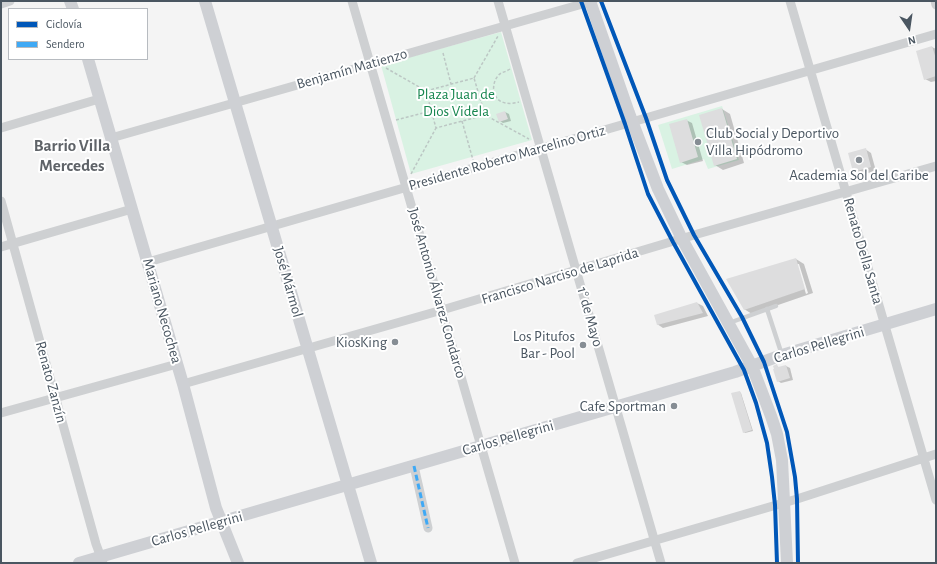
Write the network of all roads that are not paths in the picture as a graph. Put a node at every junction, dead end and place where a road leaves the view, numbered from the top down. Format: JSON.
{"nodes":[{"id":1,"x":10,"y":1,"type":"edge"},
{"id":2,"x":205,"y":1,"type":"edge"},
{"id":3,"x":352,"y":1,"type":"edge"},
{"id":4,"x":498,"y":1,"type":"edge"},
{"id":5,"x":591,"y":1,"type":"edge"},
{"id":6,"x":790,"y":1,"type":"edge"},
{"id":7,"x":935,"y":1,"type":"edge"},
{"id":8,"x":1,"y":4,"type":"edge"},
{"id":9,"x":936,"y":5,"type":"edge"},
{"id":10,"x":503,"y":28,"type":"junction"},
{"id":11,"x":936,"y":34,"type":"edge"},
{"id":12,"x":88,"y":60,"type":"edge"},
{"id":13,"x":371,"y":64,"type":"junction"},
{"id":14,"x":811,"y":70,"type":"junction"},
{"id":15,"x":99,"y":99,"type":"junction"},
{"id":16,"x":235,"y":103,"type":"junction"},
{"id":17,"x":632,"y":122,"type":"junction"},
{"id":18,"x":1,"y":128,"type":"edge"},
{"id":19,"x":111,"y":138,"type":"junction"},
{"id":20,"x":541,"y":149,"type":"junction"},
{"id":21,"x":936,"y":166,"type":"edge"},
{"id":22,"x":407,"y":188,"type":"junction"},
{"id":23,"x":846,"y":192,"type":"junction"},
{"id":24,"x":1,"y":201,"type":"edge"},
{"id":25,"x":132,"y":209,"type":"junction"},
{"id":26,"x":271,"y":226,"type":"junction"},
{"id":27,"x":682,"y":239,"type":"junction"},
{"id":28,"x":13,"y":244,"type":"junction"},
{"id":29,"x":1,"y":247,"type":"edge"},
{"id":30,"x":148,"y":262,"type":"junction"},
{"id":31,"x":577,"y":271,"type":"junction"},
{"id":32,"x":776,"y":306,"type":"dead end"},
{"id":33,"x":767,"y":309,"type":"junction"},
{"id":34,"x":936,"y":309,"type":"edge"},
{"id":35,"x":442,"y":310,"type":"junction"},
{"id":36,"x":729,"y":323,"type":"junction"},
{"id":37,"x":884,"y":324,"type":"junction"},
{"id":38,"x":307,"y":348,"type":"junction"},
{"id":39,"x":782,"y":355,"type":"junction"},
{"id":40,"x":177,"y":364,"type":"junction"},
{"id":41,"x":752,"y":366,"type":"junction"},
{"id":42,"x":182,"y":384,"type":"junction"},
{"id":43,"x":56,"y":397,"type":"junction"},
{"id":44,"x":616,"y":407,"type":"junction"},
{"id":45,"x":1,"y":413,"type":"edge"},
{"id":46,"x":482,"y":446,"type":"junction"},
{"id":47,"x":936,"y":454,"type":"edge"},
{"id":48,"x":923,"y":458,"type":"junction"},
{"id":49,"x":414,"y":466,"type":"junction"},
{"id":50,"x":347,"y":485,"type":"junction"},
{"id":51,"x":936,"y":500,"type":"edge"},
{"id":52,"x":785,"y":502,"type":"junction"},
{"id":53,"x":221,"y":522,"type":"junction"},
{"id":54,"x":428,"y":528,"type":"dead end"},
{"id":55,"x":655,"y":540,"type":"junction"},
{"id":56,"x":102,"y":560,"type":"edge"},
{"id":57,"x":79,"y":563,"type":"edge"},
{"id":58,"x":238,"y":563,"type":"edge"},
{"id":59,"x":371,"y":563,"type":"edge"},
{"id":60,"x":515,"y":563,"type":"edge"},
{"id":61,"x":576,"y":563,"type":"edge"},
{"id":62,"x":661,"y":563,"type":"edge"},
{"id":63,"x":786,"y":563,"type":"edge"}],
"edges":[{"from":1,"to":8,"type":"street"},
{"from":2,"to":16,"type":"street","name":"José Mármol"},
{"from":3,"to":13,"type":"street","name":"José Antonio Álvarez Condarco"},
{"from":4,"to":10,"type":"street","name":"1° de Mayo"},
{"from":5,"to":10,"type":"street","name":"Benjamín Matienzo"},
{"from":5,"to":17,"type":"street"},
{"from":6,"to":14,"type":"street","name":"Renato Della Santa"},
{"from":7,"to":9,"type":"street"},
{"from":10,"to":13,"type":"street","name":"Benjamín Matienzo"},
{"from":10,"to":20,"type":"street","name":"1° de Mayo"},
{"from":11,"to":14,"type":"street","name":"Presidente Roberto Marcelino Ortiz"},
{"from":12,"to":15,"type":"street","name":"Mariano Necochea"},
{"from":13,"to":16,"type":"street","name":"Benjamín Matienzo"},
{"from":13,"to":22,"type":"street","name":"José Antonio Álvarez Condarco"},
{"from":14,"to":17,"type":"street","name":"Presidente Roberto Marcelino Ortiz"},
{"from":14,"to":23,"type":"street","name":"Renato Della Santa"},
{"from":15,"to":18,"type":"street"},
{"from":15,"to":19,"type":"street","name":"Mariano Necochea"},
{"from":16,"to":19,"type":"street","name":"Benjamín Matienzo"},
{"from":16,"to":26,"type":"street","name":"José Mármol"},
{"from":17,"to":20,"type":"street","name":"Presidente Roberto Marcelino Ortiz"},
{"from":17,"to":27,"type":"street"},
{"from":19,"to":25,"type":"street","name":"Mariano Necochea"},
{"from":20,"to":22,"type":"street","name":"Presidente Roberto Marcelino Ortiz"},
{"from":20,"to":31,"type":"street","name":"1° de Mayo"},
{"from":21,"to":23,"type":"street","name":"Francisco Narciso de Laprida"},
{"from":22,"to":26,"type":"street","name":"Presidente Roberto Marcelino Ortiz"},
{"from":22,"to":35,"type":"street","name":"José Antonio Álvarez Condarco"},
{"from":23,"to":27,"type":"street","name":"Francisco Narciso de Laprida"},
{"from":23,"to":37,"type":"street","name":"Renato Della Santa"},
{"from":24,"to":28,"type":"street","name":"Renato Zanzín"},
{"from":25,"to":28,"type":"street"},
{"from":25,"to":30,"type":"street","name":"Mariano Necochea"},
{"from":26,"to":30,"type":"street","name":"Presidente Roberto Marcelino Ortiz"},
{"from":26,"to":38,"type":"street","name":"José Mármol"},
{"from":27,"to":31,"type":"street","name":"Francisco Narciso de Laprida"},
{"from":27,"to":36,"type":"street"},
{"from":28,"to":29,"type":"street"},
{"from":28,"to":43,"type":"street","name":"Renato Zanzín"},
{"from":30,"to":40,"type":"street","name":"Mariano Necochea"},
{"from":31,"to":35,"type":"street","name":"Francisco Narciso de Laprida"},
{"from":31,"to":44,"type":"street","name":"1° de Mayo"},
{"from":32,"to":33,"type":"lane"},
{"from":33,"to":36,"type":"lane"},
{"from":33,"to":39,"type":"lane"},
{"from":34,"to":37,"type":"street","name":"Carlos Pellegrini"},
{"from":35,"to":38,"type":"street","name":"Francisco Narciso de Laprida"},
{"from":35,"to":46,"type":"street","name":"José Antonio Álvarez Condarco"},
{"from":36,"to":41,"type":"street"},
{"from":37,"to":39,"type":"street","name":"Carlos Pellegrini"},
{"from":37,"to":48,"type":"street","name":"Renato Della Santa"},
{"from":38,"to":42,"type":"street","name":"Francisco Narciso de Laprida"},
{"from":38,"to":50,"type":"street","name":"José Mármol"},
{"from":39,"to":41,"type":"street","name":"Carlos Pellegrini"},
{"from":40,"to":42,"type":"street","name":"Mariano Necochea"},
{"from":40,"to":43,"type":"street"},
{"from":41,"to":44,"type":"street","name":"Carlos Pellegrini"},
{"from":41,"to":52,"type":"street"},
{"from":42,"to":53,"type":"street","name":"Mariano Necochea"},
{"from":43,"to":45,"type":"street"},
{"from":43,"to":56,"type":"street","name":"Renato Zanzín"},
{"from":44,"to":46,"type":"street","name":"Carlos Pellegrini"},
{"from":44,"to":55,"type":"street","name":"1° de Mayo"},
{"from":46,"to":49,"type":"street","name":"Carlos Pellegrini"},
{"from":46,"to":60,"type":"street","name":"José Antonio Álvarez Condarco"},
{"from":47,"to":48,"type":"street"},
{"from":48,"to":51,"type":"street","name":"Renato Della Santa"},
{"from":48,"to":52,"type":"street"},
{"from":49,"to":50,"type":"street","name":"Carlos Pellegrini"},
{"from":49,"to":54,"type":"street"},
{"from":50,"to":53,"type":"street","name":"Carlos Pellegrini"},
{"from":50,"to":59,"type":"street","name":"José Mármol"},
{"from":52,"to":55,"type":"street"},
{"from":52,"to":63,"type":"street"},
{"from":53,"to":56,"type":"street","name":"Carlos Pellegrini"},
{"from":53,"to":58,"type":"street","name":"Mariano Necochea"},
{"from":55,"to":61,"type":"street"},
{"from":55,"to":62,"type":"street","name":"1° de Mayo"},
{"from":56,"to":57,"type":"street","name":"Carlos Pellegrini"}]}
